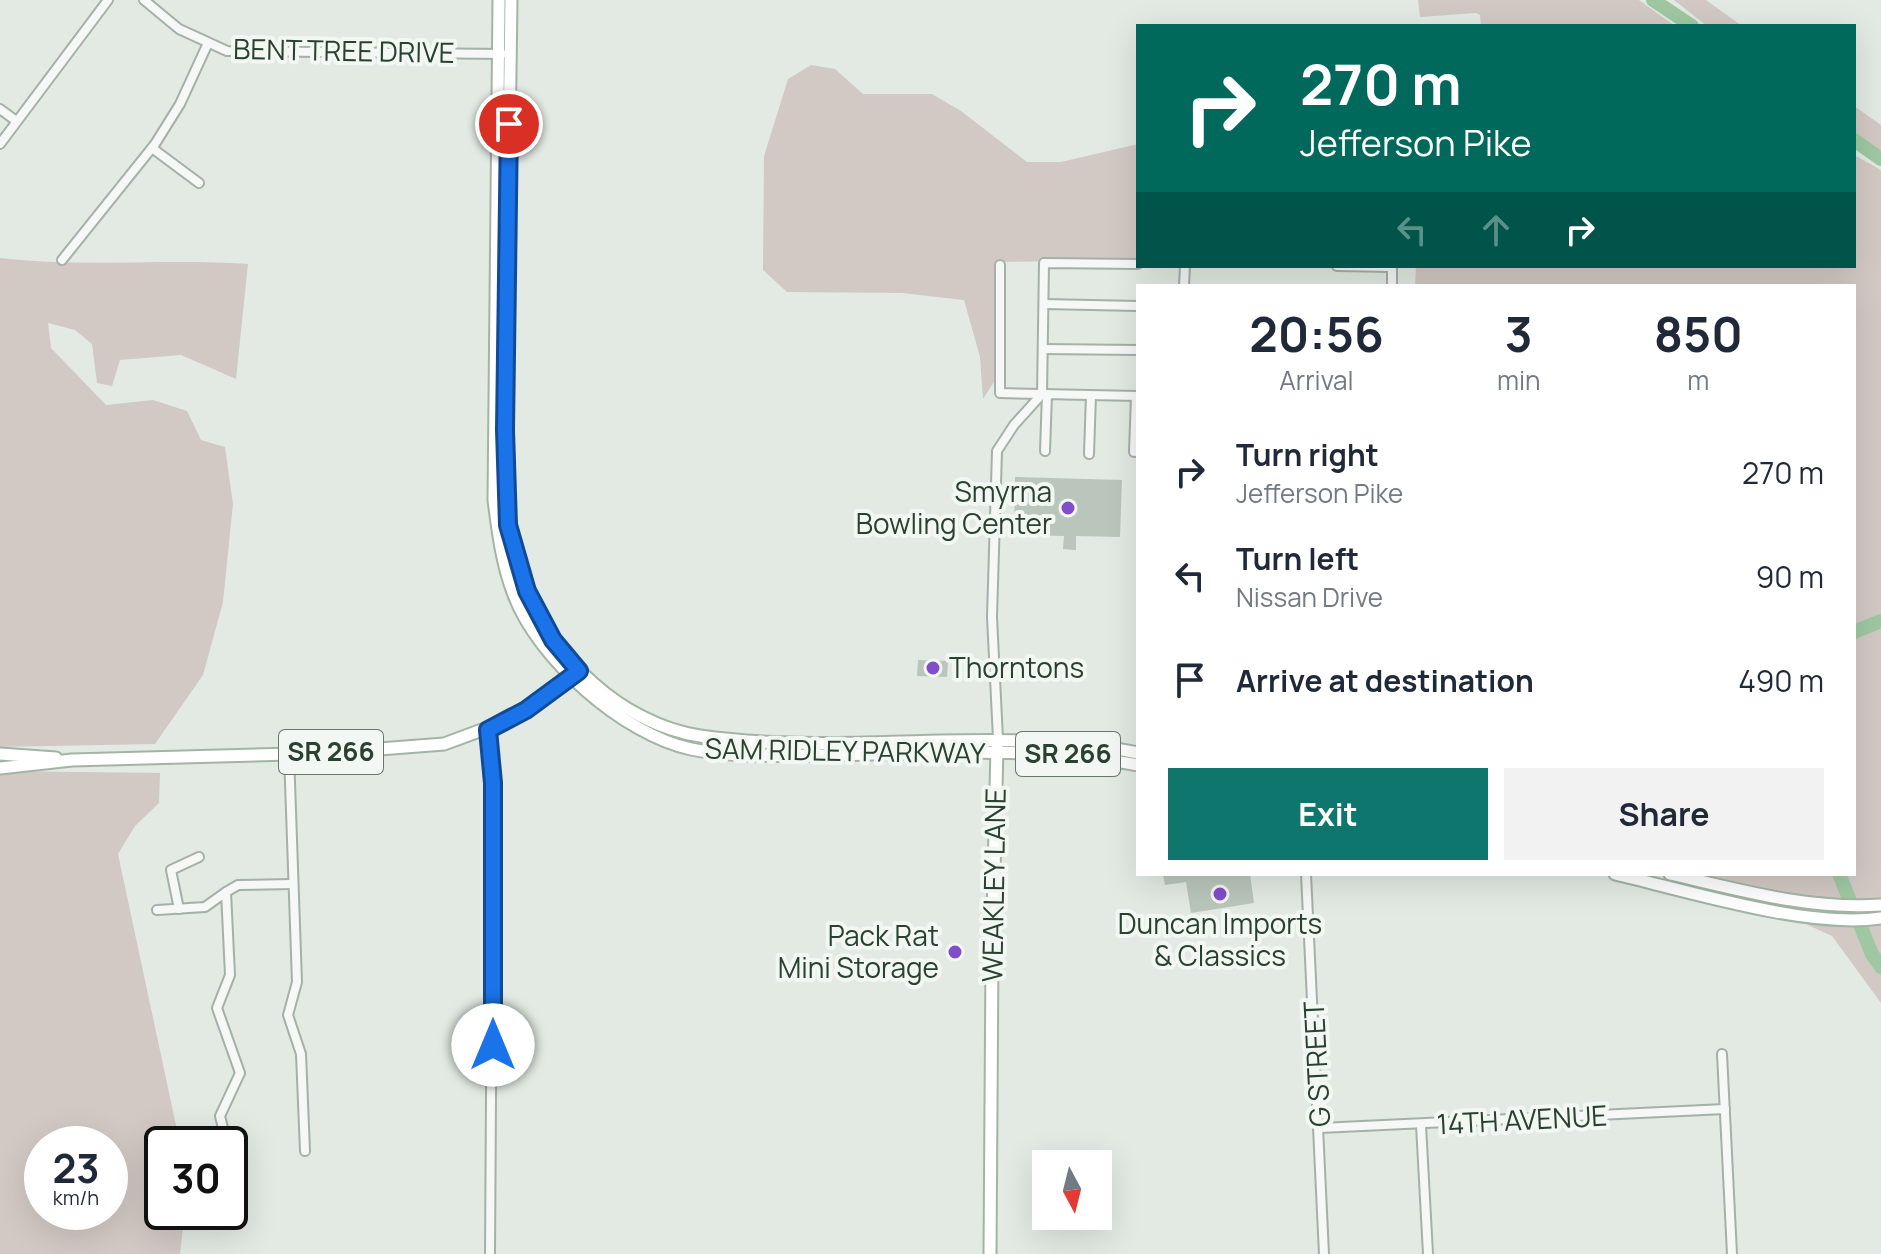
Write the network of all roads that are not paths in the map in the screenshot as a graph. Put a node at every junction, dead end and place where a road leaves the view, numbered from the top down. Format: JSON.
{"nodes":[{"id":1,"x":108,"y":0,"type":"edge"},
{"id":2,"x":144,"y":0,"type":"edge"},
{"id":3,"x":499,"y":0,"type":"edge"},
{"id":4,"x":511,"y":0,"type":"edge"},
{"id":5,"x":208,"y":43,"type":"junction"},
{"id":6,"x":504,"y":54,"type":"junction"},
{"id":7,"x":0,"y":109,"type":"edge"},
{"id":8,"x":15,"y":120,"type":"junction"},
{"id":9,"x":0,"y":144,"type":"edge"},
{"id":10,"x":152,"y":148,"type":"junction"},
{"id":11,"x":199,"y":183,"type":"dead end"},
{"id":12,"x":62,"y":260,"type":"dead end"},
{"id":13,"x":1136,"y":264,"type":"edge"},
{"id":14,"x":1000,"y":265,"type":"dead end"},
{"id":15,"x":1044,"y":304,"type":"junction"},
{"id":16,"x":1136,"y":306,"type":"edge"},
{"id":17,"x":1043,"y":349,"type":"junction"},
{"id":18,"x":1136,"y":350,"type":"edge"},
{"id":19,"x":1044,"y":394,"type":"junction"},
{"id":20,"x":1091,"y":395,"type":"junction"},
{"id":21,"x":1136,"y":396,"type":"edge"},
{"id":22,"x":1136,"y":415,"type":"edge"},
{"id":23,"x":1045,"y":451,"type":"dead end"},
{"id":24,"x":1134,"y":452,"type":"dead end"},
{"id":25,"x":1089,"y":454,"type":"dead end"},
{"id":26,"x":576,"y":675,"type":"junction"},
{"id":27,"x":488,"y":730,"type":"junction"},
{"id":28,"x":998,"y":739,"type":"junction"},
{"id":29,"x":997,"y":753,"type":"junction"},
{"id":30,"x":1136,"y":753,"type":"edge"},
{"id":31,"x":0,"y":754,"type":"edge"},
{"id":32,"x":289,"y":754,"type":"junction"},
{"id":33,"x":72,"y":760,"type":"junction"},
{"id":34,"x":1136,"y":765,"type":"edge"},
{"id":35,"x":0,"y":768,"type":"edge"},
{"id":36,"x":199,"y":857,"type":"dead end"},
{"id":37,"x":1306,"y":876,"type":"edge"},
{"id":38,"x":1624,"y":876,"type":"edge"},
{"id":39,"x":1679,"y":876,"type":"edge"},
{"id":40,"x":293,"y":884,"type":"junction"},
{"id":41,"x":226,"y":892,"type":"junction"},
{"id":42,"x":1879,"y":905,"type":"edge"},
{"id":43,"x":179,"y":909,"type":"junction"},
{"id":44,"x":157,"y":910,"type":"dead end"},
{"id":45,"x":1881,"y":918,"type":"edge"},
{"id":46,"x":1722,"y":1054,"type":"dead end"},
{"id":47,"x":1725,"y":1109,"type":"junction"},
{"id":48,"x":1421,"y":1125,"type":"junction"},
{"id":49,"x":222,"y":1126,"type":"edge"},
{"id":50,"x":1320,"y":1128,"type":"junction"},
{"id":51,"x":305,"y":1151,"type":"dead end"},
{"id":52,"x":490,"y":1254,"type":"edge"},
{"id":53,"x":990,"y":1254,"type":"edge"},
{"id":54,"x":1324,"y":1254,"type":"edge"},
{"id":55,"x":1428,"y":1254,"type":"edge"},
{"id":56,"x":1732,"y":1254,"type":"edge"}],
"edges":[{"from":1,"to":8,"type":"street"},
{"from":2,"to":5,"type":"street","name":"BENT TREE DRIVE"},
{"from":3,"to":6,"type":"main road"},
{"from":4,"to":6,"type":"main road"},
{"from":5,"to":6,"type":"street","name":"BENT TREE DRIVE"},
{"from":5,"to":10,"type":"street"},
{"from":6,"to":26,"type":"main road"},
{"from":7,"to":8,"type":"street"},
{"from":8,"to":9,"type":"street"},
{"from":10,"to":11,"type":"street"},
{"from":10,"to":12,"type":"street"},
{"from":13,"to":15,"type":"street"},
{"from":14,"to":19,"type":"street"},
{"from":15,"to":16,"type":"street"},
{"from":15,"to":17,"type":"street"},
{"from":17,"to":18,"type":"street"},
{"from":17,"to":19,"type":"street"},
{"from":19,"to":20,"type":"street"},
{"from":19,"to":23,"type":"street"},
{"from":19,"to":28,"type":"street","name":"WEAKLEY LANE"},
{"from":20,"to":21,"type":"street"},
{"from":20,"to":25,"type":"street"},
{"from":22,"to":24,"type":"street"},
{"from":26,"to":27,"type":"main road","number":"SR 266"},
{"from":26,"to":28,"type":"main road","name":"SAM RIDLEY PARKWAY","number":"SR 266"},
{"from":26,"to":29,"type":"main road","name":"SAM RIDLEY PARKWAY","number":"SR 266"},
{"from":27,"to":32,"type":"main road","number":"SR 266"},
{"from":27,"to":52,"type":"street"},
{"from":28,"to":29,"type":"main road","name":"WEAKLEY LANE"},
{"from":28,"to":30,"type":"main road","name":"SAM RIDLEY PARKWAY","number":"SR 266"},
{"from":29,"to":34,"type":"main road","name":"SAM RIDLEY PARKWAY","number":"SR 266"},
{"from":29,"to":53,"type":"main road","name":"WEAKLEY LANE"},
{"from":31,"to":33,"type":"main road","number":"SR 266"},
{"from":32,"to":33,"type":"main road","number":"SR 266"},
{"from":32,"to":40,"type":"street"},
{"from":33,"to":35,"type":"main road"},
{"from":36,"to":43,"type":"street"},
{"from":37,"to":50,"type":"street","name":"G STREET"},
{"from":38,"to":45,"type":"main road"},
{"from":39,"to":42,"type":"main road"},
{"from":40,"to":41,"type":"street"},
{"from":40,"to":51,"type":"street"},
{"from":41,"to":43,"type":"street"},
{"from":41,"to":49,"type":"street"},
{"from":43,"to":44,"type":"street"},
{"from":46,"to":47,"type":"street"},
{"from":47,"to":48,"type":"street","name":"14TH AVENUE"},
{"from":47,"to":56,"type":"street"},
{"from":48,"to":50,"type":"street","name":"14TH AVENUE"},
{"from":48,"to":55,"type":"street"},
{"from":50,"to":54,"type":"street","name":"G STREET"}]}
